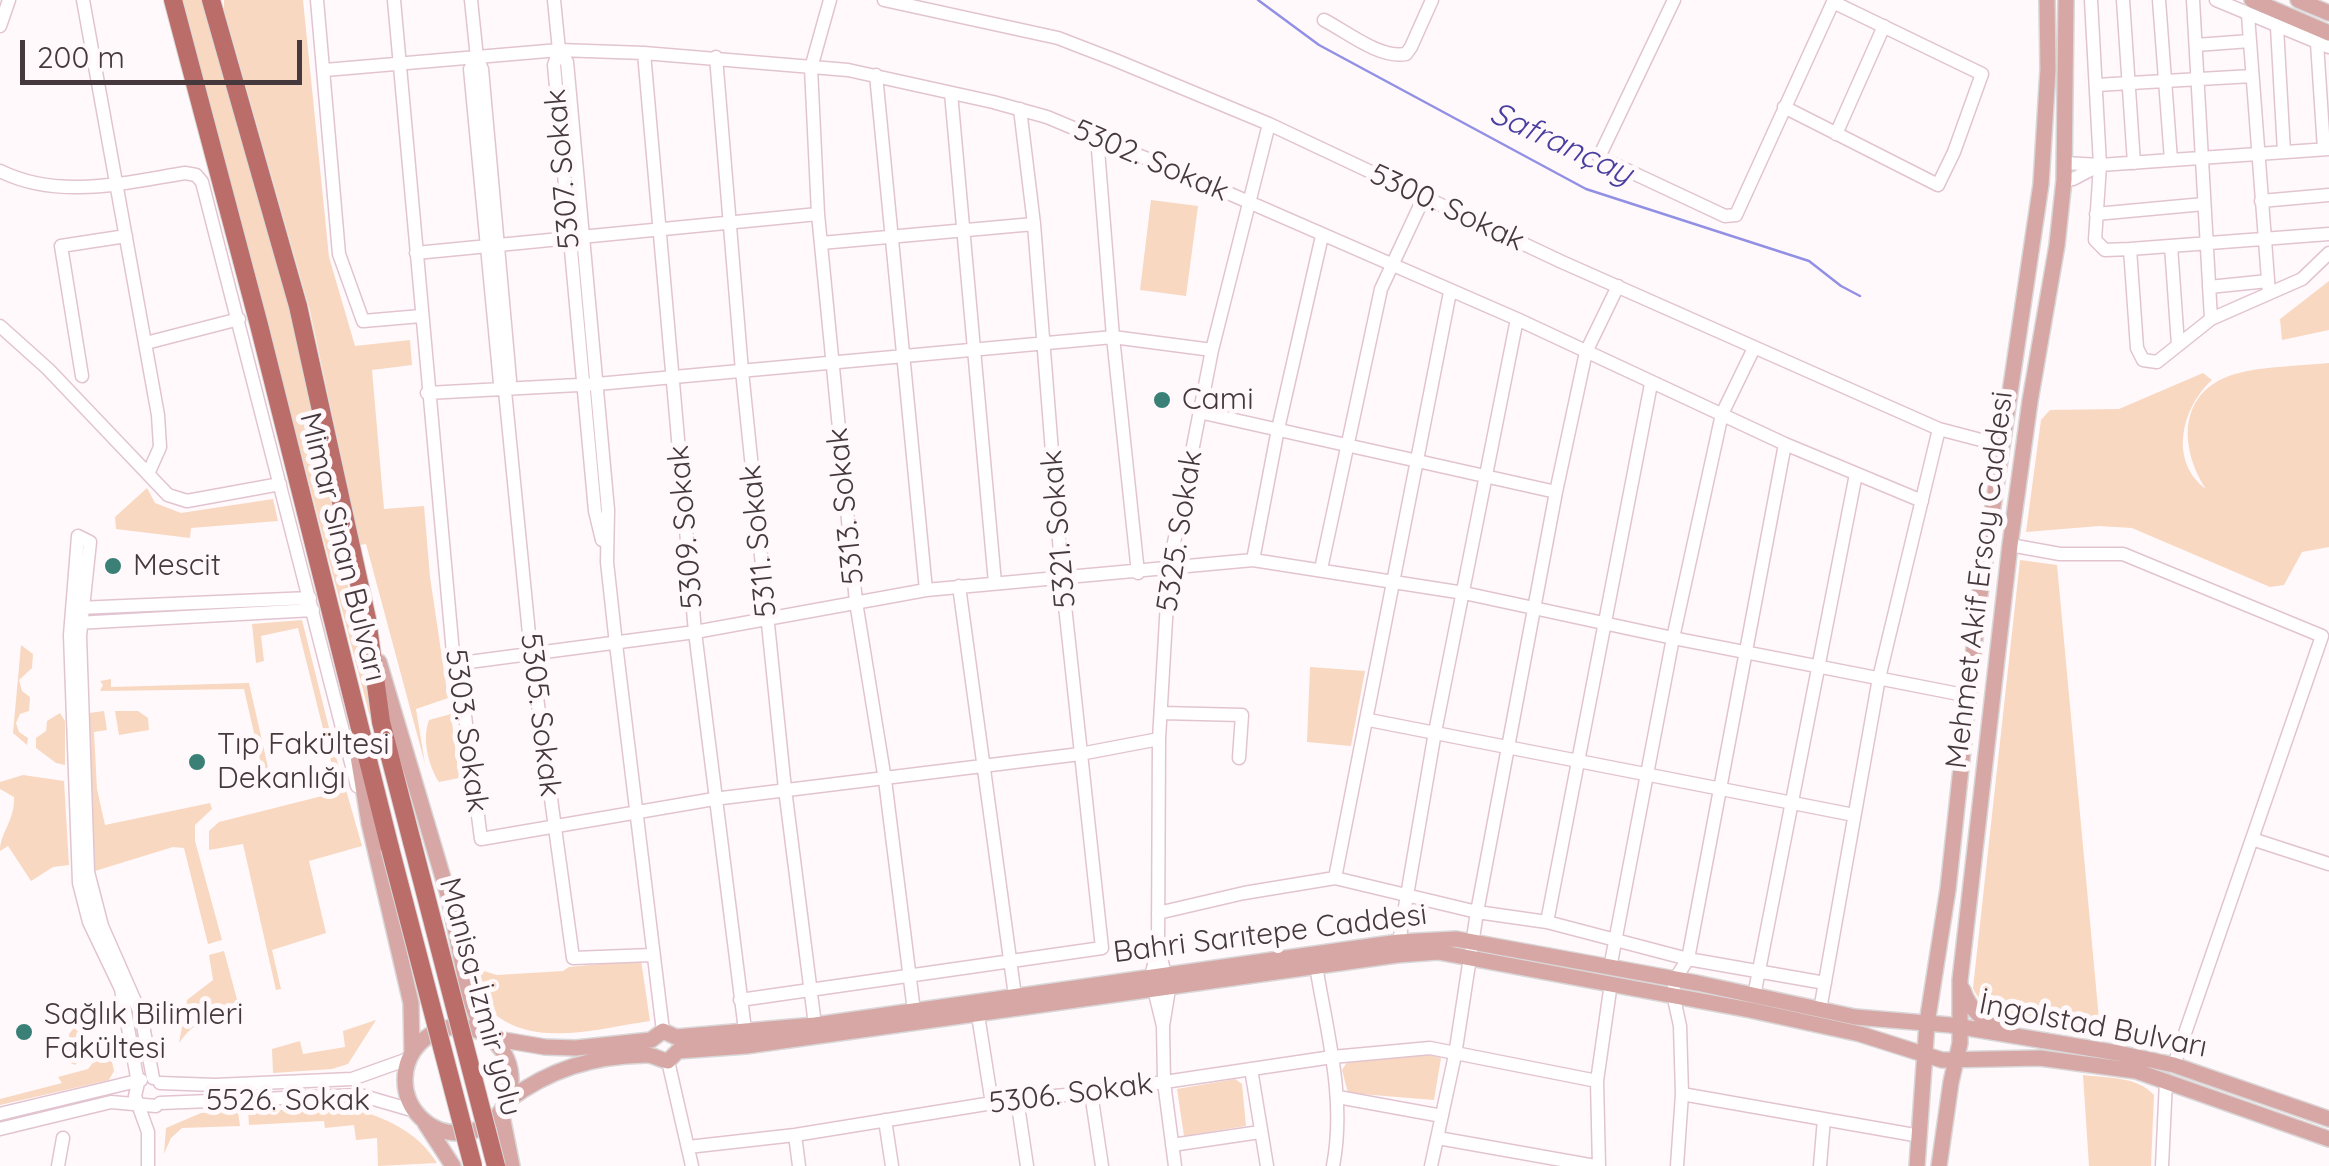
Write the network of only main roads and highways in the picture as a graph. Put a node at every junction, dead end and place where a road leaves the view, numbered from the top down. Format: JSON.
{"nodes":[{"id":1,"x":173,"y":0,"type":"edge"},
{"id":2,"x":2047,"y":0,"type":"edge"},
{"id":3,"x":2066,"y":0,"type":"edge"},
{"id":4,"x":2298,"y":0,"type":"edge"},
{"id":5,"x":211,"y":1,"type":"edge"},
{"id":6,"x":2250,"y":7,"type":"edge"},
{"id":7,"x":2329,"y":14,"type":"edge"},
{"id":8,"x":2325,"y":41,"type":"edge"},
{"id":9,"x":318,"y":606,"type":"junction"},
{"id":10,"x":366,"y":619,"type":"junction"},
{"id":11,"x":412,"y":842,"type":"joint"},
{"id":12,"x":1472,"y":949,"type":"junction"},
{"id":13,"x":1960,"y":980,"type":"junction"},
{"id":14,"x":1160,"y":983,"type":"junction"},
{"id":15,"x":1696,"y":991,"type":"junction"},
{"id":16,"x":1927,"y":1024,"type":"junction"},
{"id":17,"x":1960,"y":1028,"type":"junction"},
{"id":18,"x":488,"y":1036,"type":"junction"},
{"id":19,"x":2033,"y":1041,"type":"junction"},
{"id":20,"x":665,"y":1046,"type":"junction"},
{"id":21,"x":1924,"y":1055,"type":"junction"},
{"id":22,"x":410,"y":1056,"type":"junction"},
{"id":23,"x":2005,"y":1058,"type":"junction"},
{"id":24,"x":1957,"y":1059,"type":"junction"},
{"id":25,"x":1950,"y":1082,"type":"junction"},
{"id":26,"x":504,"y":1106,"type":"junction"},
{"id":27,"x":419,"y":1115,"type":"junction"},
{"id":28,"x":2329,"y":1119,"type":"edge"},
{"id":29,"x":2329,"y":1139,"type":"edge"},
{"id":30,"x":453,"y":1166,"type":"edge"},
{"id":31,"x":473,"y":1166,"type":"edge"},
{"id":32,"x":496,"y":1166,"type":"edge"},
{"id":33,"x":512,"y":1166,"type":"edge"},
{"id":34,"x":1918,"y":1166,"type":"edge"},
{"id":35,"x":1939,"y":1166,"type":"edge"}],
"edges":[{"from":1,"to":9,"type":"highway","name":"Mimar Sinan Bulvarı"},
{"from":2,"to":16,"type":"main road","name":"Mehmet Akif Ersoy Caddesi"},
{"from":3,"to":13,"type":"main road","name":"Mehmet Akif Ersoy Caddesi"},
{"from":4,"to":7,"type":"main road"},
{"from":5,"to":10,"type":"highway","name":"Mimar Sinan Bulvarı"},
{"from":6,"to":8,"type":"main road"},
{"from":9,"to":22,"type":"main road"},
{"from":9,"to":31,"type":"highway","name":"Mimar Sinan Bulvarı","bridge":true},
{"from":10,"to":11,"type":"highway","name":"Mimar Sinan Bulvarı"},
{"from":10,"to":18,"type":"main road"},
{"from":11,"to":32,"type":"highway","name":"Manisa-İzmir yolu","bridge":true},
{"from":12,"to":14,"type":"main road","name":"Bahri Sarıtepe Caddesi"},
{"from":12,"to":14,"type":"main road","name":"Bahri Sarıtepe Caddesi"},
{"from":12,"to":15,"type":"main road","name":"Bahri Sarıtepe Caddesi"},
{"from":13,"to":17,"type":"main road","name":"Mehmet Akif Ersoy Caddesi"},
{"from":13,"to":19,"type":"main road"},
{"from":14,"to":20,"type":"main road","name":"Bahri Sarıtepe Caddesi"},
{"from":14,"to":20,"type":"main road","name":"Bahri Sarıtepe Caddesi"},
{"from":15,"to":16,"type":"main road","name":"Bahri Sarıtepe Caddesi"},
{"from":15,"to":21,"type":"main road","name":"Bahri Sarıtepe Caddesi"},
{"from":16,"to":17,"type":"main road","name":"İngolstad Bulvarı"},
{"from":16,"to":21,"type":"main road","name":"Mehmet Akif Ersoy Caddesi"},
{"from":17,"to":19,"type":"main road","name":"İngolstad Bulvarı"},
{"from":17,"to":24,"type":"main road","name":"Mehmet Akif Ersoy Caddesi"},
{"from":18,"to":20,"type":"main road","name":"Bahri Sarıtepe Caddesi"},
{"from":18,"to":22,"type":"main road"},
{"from":18,"to":26,"type":"main road"},
{"from":19,"to":28,"type":"main road","name":"İngolstad Bulvarı"},
{"from":20,"to":26,"type":"main road","name":"Bahri Sarıtepe Caddesi"},
{"from":21,"to":24,"type":"main road","name":"İngolstad Bulvarı"},
{"from":21,"to":34,"type":"main road","name":"Mehmet Akif Ersoy Caddesi"},
{"from":22,"to":27,"type":"main road"},
{"from":23,"to":24,"type":"main road","name":"İngolstad Bulvarı"},
{"from":23,"to":25,"type":"main road"},
{"from":23,"to":29,"type":"main road","name":"İngolstad Bulvarı"},
{"from":24,"to":25,"type":"main road","name":"Mehmet Akif Ersoy Caddesi"},
{"from":25,"to":35,"type":"main road","name":"Mehmet Akif Ersoy Caddesi"},
{"from":26,"to":27,"type":"main road"},
{"from":26,"to":33,"type":"main road"},
{"from":27,"to":30,"type":"main road"}]}
